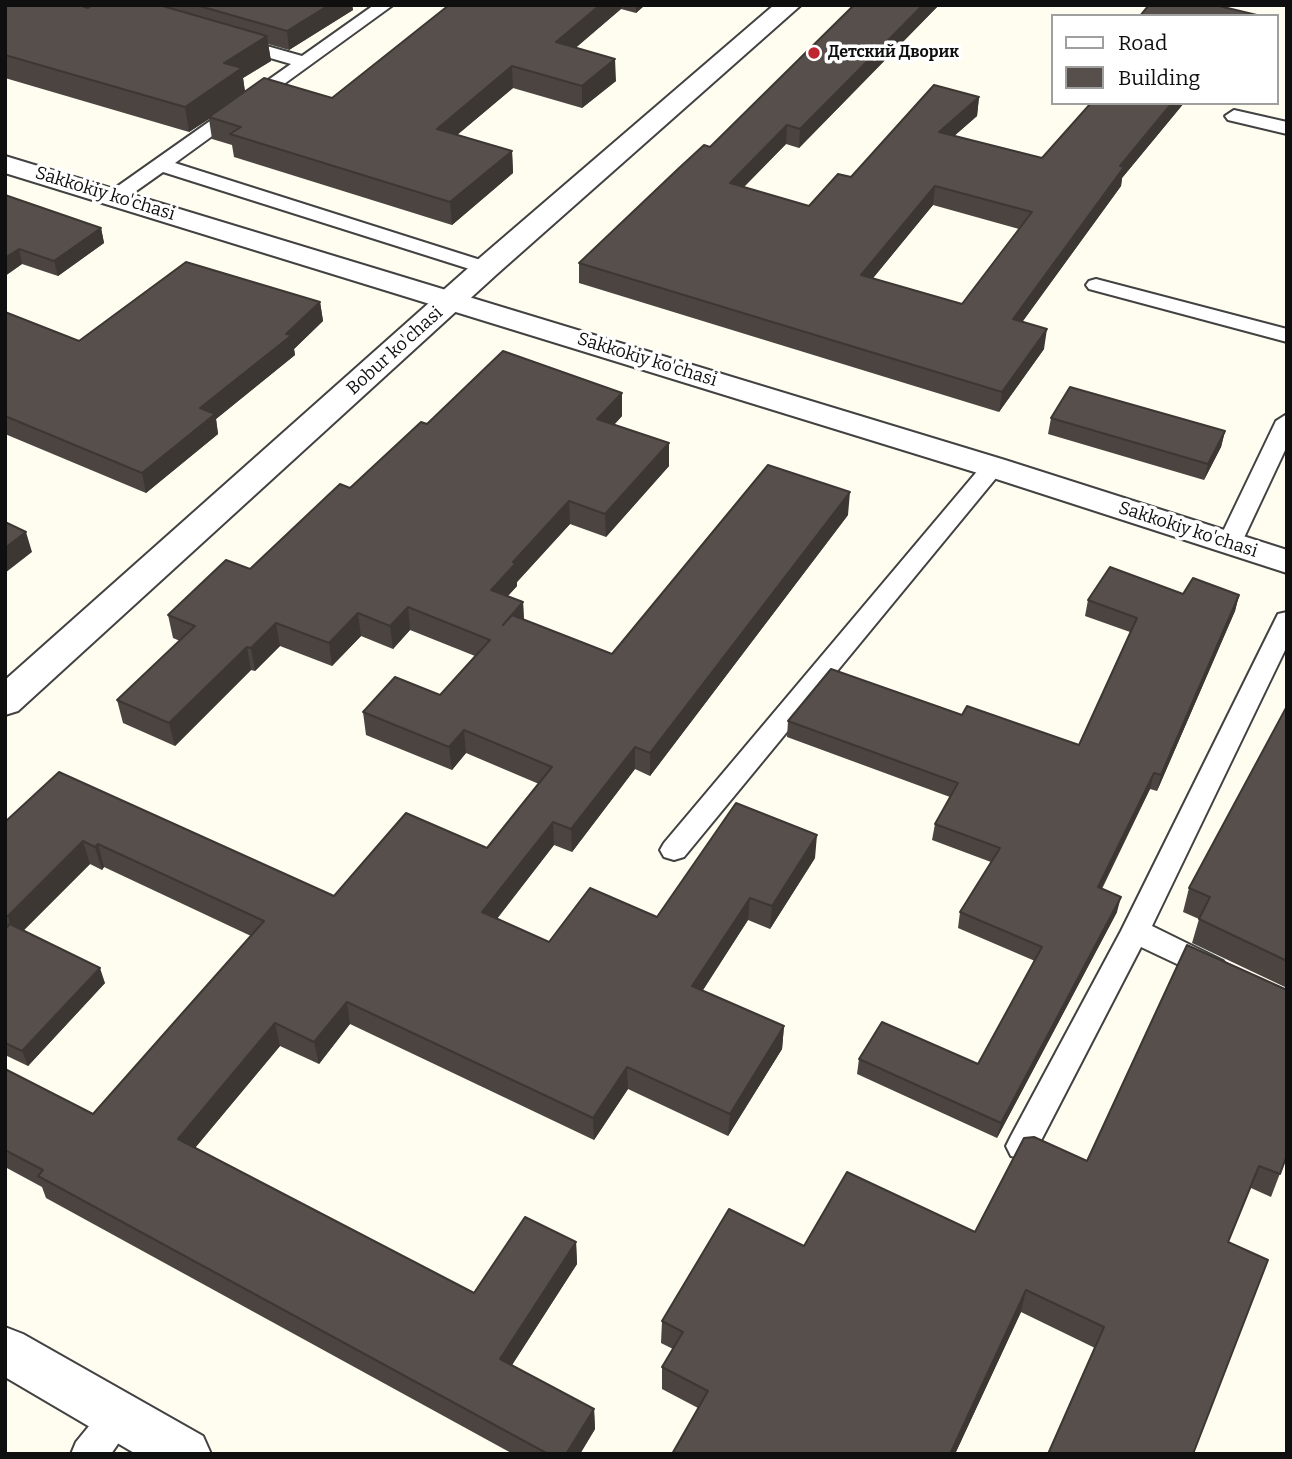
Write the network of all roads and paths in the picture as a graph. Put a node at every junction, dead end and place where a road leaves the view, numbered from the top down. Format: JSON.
{"nodes":[{"id":1,"x":385,"y":5,"type":"edge"},
{"id":2,"x":789,"y":5,"type":"edge"},
{"id":3,"x":212,"y":36,"type":"edge"},
{"id":4,"x":304,"y":62,"type":"junction"},
{"id":5,"x":1234,"y":116,"type":"dead end"},
{"id":6,"x":1287,"y":128,"type":"edge"},
{"id":7,"x":5,"y":164,"type":"edge"},
{"id":8,"x":161,"y":165,"type":"junction"},
{"id":9,"x":115,"y":197,"type":"junction"},
{"id":10,"x":486,"y":268,"type":"junction"},
{"id":11,"x":1096,"y":285,"type":"dead end"},
{"id":12,"x":453,"y":300,"type":"junction"},
{"id":13,"x":1287,"y":336,"type":"edge"},
{"id":14,"x":1287,"y":421,"type":"edge"},
{"id":15,"x":993,"y":467,"type":"junction"},
{"id":16,"x":1229,"y":544,"type":"junction"},
{"id":17,"x":1287,"y":562,"type":"edge"},
{"id":18,"x":1287,"y":621,"type":"edge"},
{"id":19,"x":5,"y":702,"type":"edge"},
{"id":20,"x":674,"y":850,"type":"dead end"},
{"id":21,"x":1135,"y":931,"type":"junction"},
{"id":22,"x":1240,"y":982,"type":"edge"},
{"id":23,"x":1022,"y":1146,"type":"edge"},
{"id":24,"x":5,"y":1350,"type":"edge"},
{"id":25,"x":104,"y":1435,"type":"edge"},
{"id":26,"x":184,"y":1454,"type":"edge"}],
"edges":[{"from":1,"to":4,"type":"lane"},
{"from":2,"to":10,"type":"street","name":"Bobur ko'chasi"},
{"from":3,"to":4,"type":"lane"},
{"from":4,"to":8,"type":"lane"},
{"from":5,"to":6,"type":"lane"},
{"from":7,"to":9,"type":"street","name":"Sakkokiy ko'chasi"},
{"from":8,"to":9,"type":"lane"},
{"from":8,"to":10,"type":"lane"},
{"from":9,"to":12,"type":"street","name":"Sakkokiy ko'chasi"},
{"from":10,"to":12,"type":"street","name":"Bobur ko'chasi"},
{"from":11,"to":13,"type":"lane"},
{"from":12,"to":15,"type":"street","name":"Sakkokiy ko'chasi"},
{"from":12,"to":19,"type":"street","name":"Bobur ko'chasi"},
{"from":14,"to":16,"type":"lane"},
{"from":15,"to":16,"type":"street","name":"Sakkokiy ko'chasi"},
{"from":15,"to":20,"type":"lane"},
{"from":16,"to":17,"type":"street","name":"Sakkokiy ko'chasi"},
{"from":18,"to":21,"type":"lane"},
{"from":21,"to":22,"type":"lane"},
{"from":21,"to":23,"type":"lane"},
{"from":24,"to":25,"type":"street"},
{"from":25,"to":26,"type":"street"}]}
